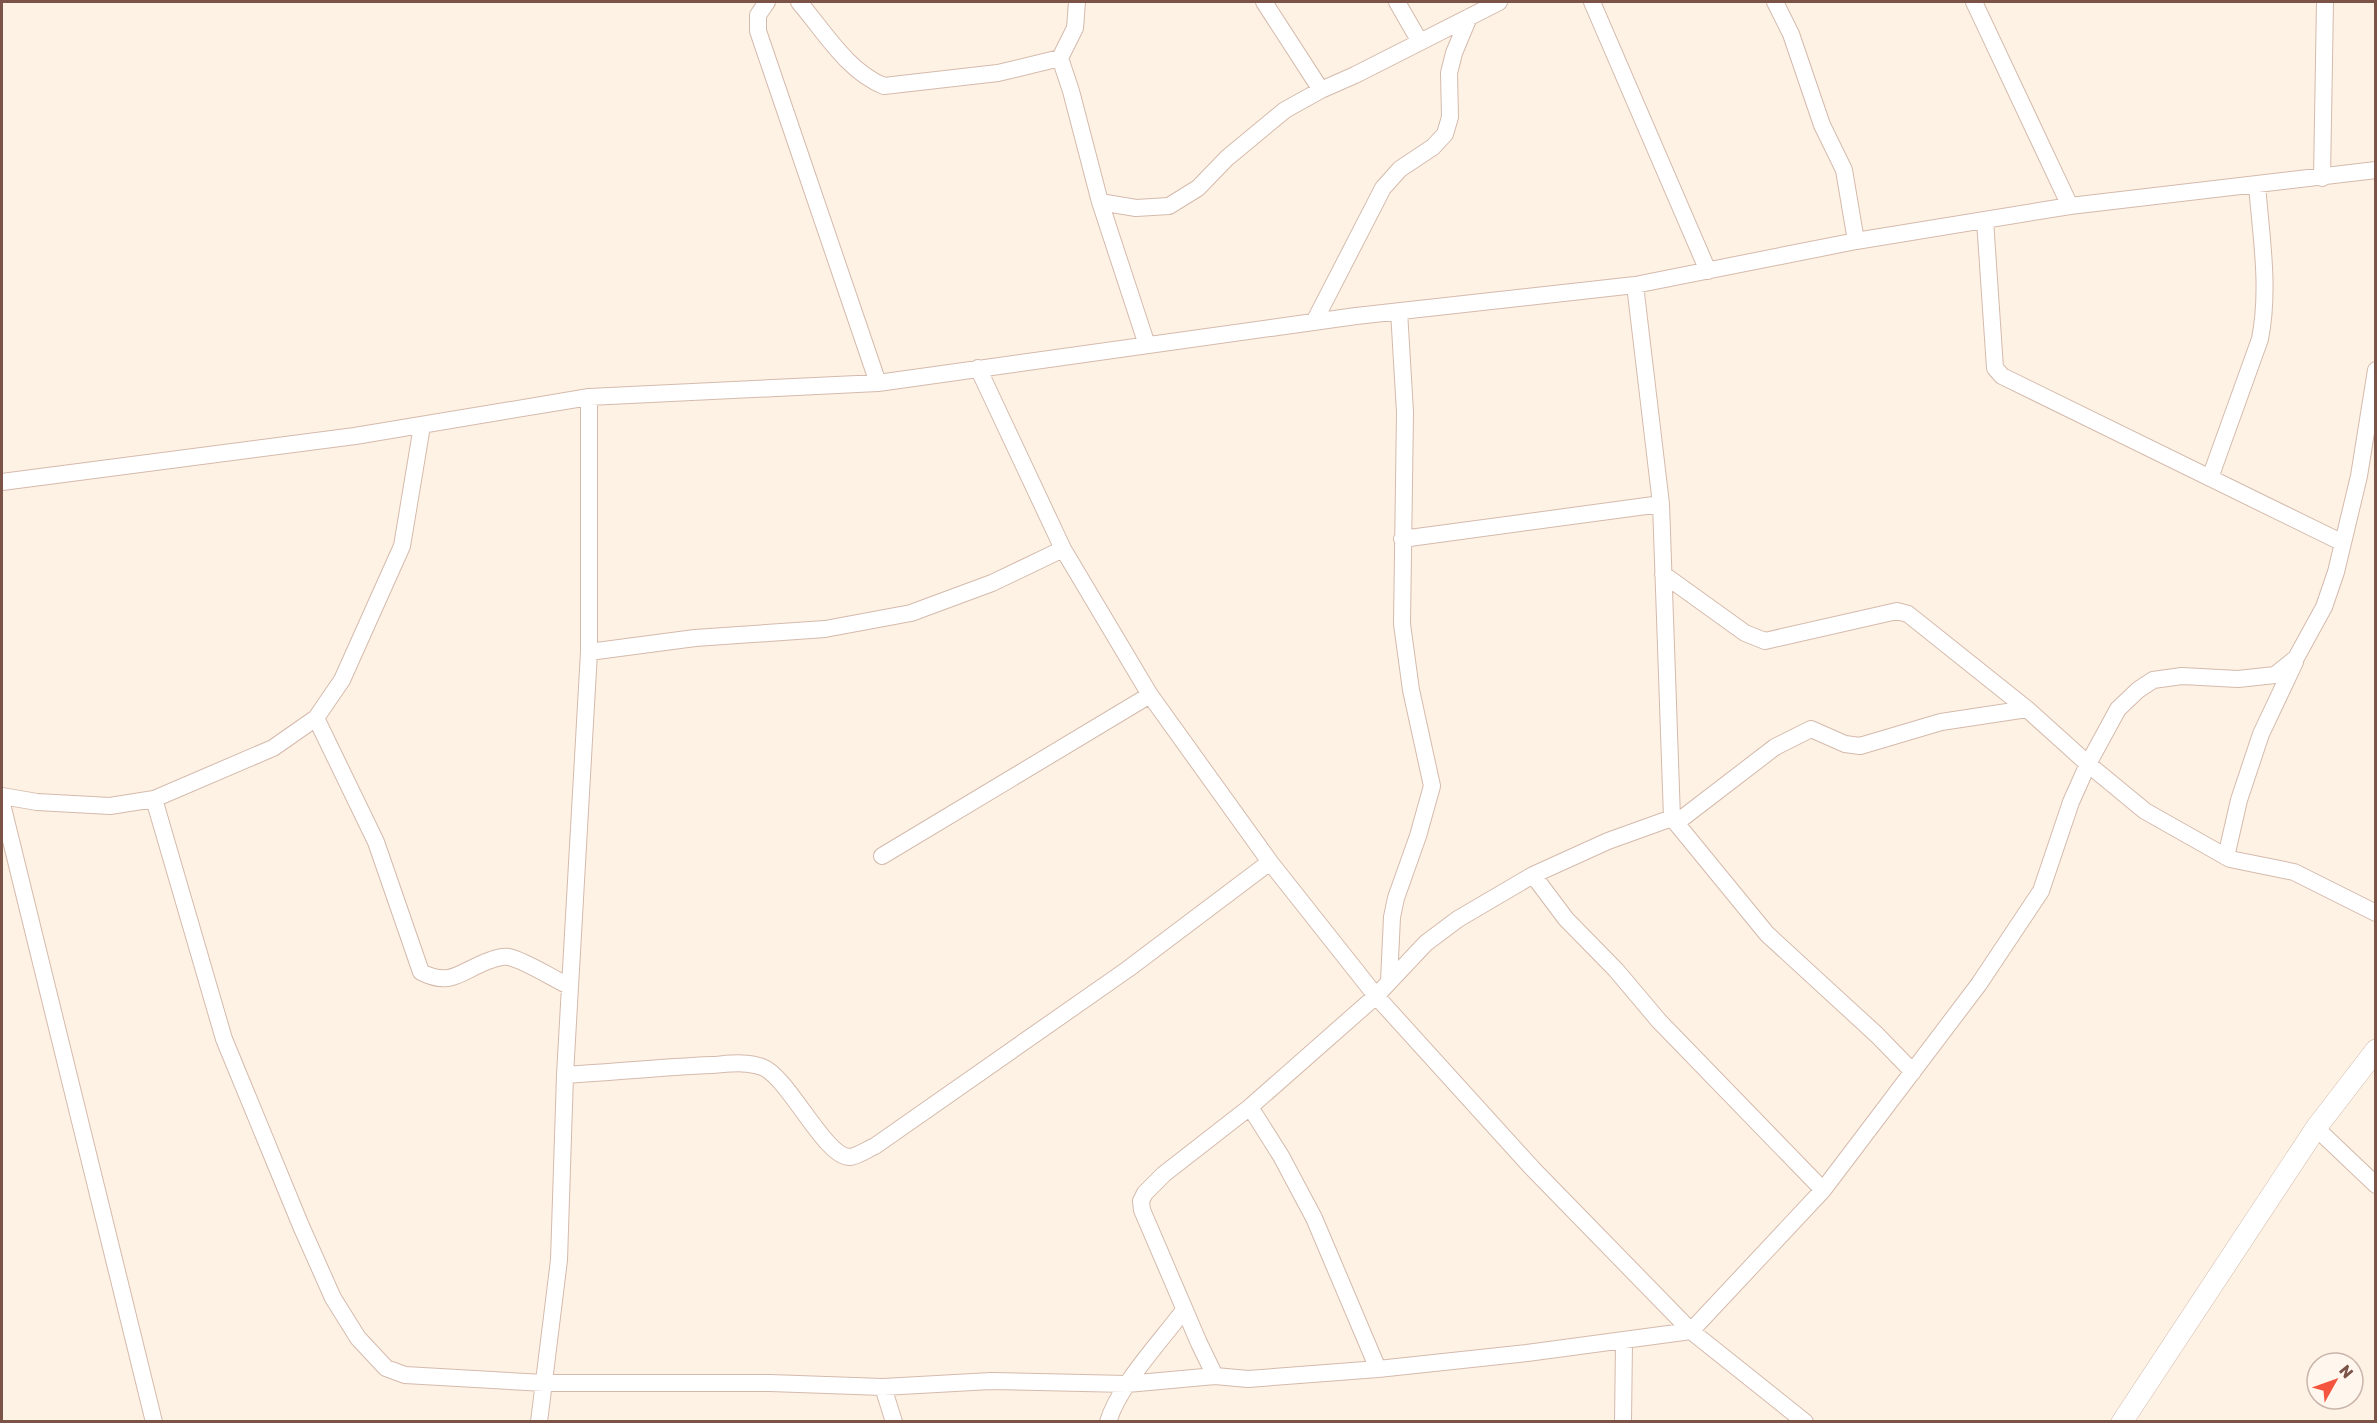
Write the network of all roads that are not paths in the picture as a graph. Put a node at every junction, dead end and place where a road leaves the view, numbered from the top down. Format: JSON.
{"nodes":[{"id":1,"x":767,"y":2,"type":"edge"},
{"id":2,"x":799,"y":2,"type":"edge"},
{"id":3,"x":1077,"y":2,"type":"edge"},
{"id":4,"x":1264,"y":2,"type":"edge"},
{"id":5,"x":1397,"y":2,"type":"edge"},
{"id":6,"x":1499,"y":2,"type":"edge"},
{"id":7,"x":1592,"y":2,"type":"edge"},
{"id":8,"x":1775,"y":2,"type":"edge"},
{"id":9,"x":1974,"y":2,"type":"edge"},
{"id":10,"x":2325,"y":2,"type":"edge"},
{"id":11,"x":1468,"y":17,"type":"junction"},
{"id":12,"x":1420,"y":42,"type":"junction"},
{"id":13,"x":1060,"y":58,"type":"junction"},
{"id":14,"x":1321,"y":90,"type":"junction"},
{"id":15,"x":2376,"y":170,"type":"edge"},
{"id":16,"x":2322,"y":178,"type":"junction"},
{"id":17,"x":2257,"y":185,"type":"junction"},
{"id":18,"x":1100,"y":202,"type":"junction"},
{"id":19,"x":2070,"y":206,"type":"junction"},
{"id":20,"x":1984,"y":220,"type":"junction"},
{"id":21,"x":1856,"y":241,"type":"junction"},
{"id":22,"x":1708,"y":271,"type":"junction"},
{"id":23,"x":1635,"y":285,"type":"junction"},
{"id":24,"x":1399,"y":311,"type":"junction"},
{"id":25,"x":1314,"y":322,"type":"junction"},
{"id":26,"x":1146,"y":345,"type":"junction"},
{"id":27,"x":978,"y":368,"type":"junction"},
{"id":28,"x":2376,"y":370,"type":"edge"},
{"id":29,"x":878,"y":383,"type":"junction"},
{"id":30,"x":589,"y":397,"type":"junction"},
{"id":31,"x":422,"y":426,"type":"junction"},
{"id":32,"x":2210,"y":478,"type":"junction"},
{"id":33,"x":2,"y":482,"type":"edge"},
{"id":34,"x":1661,"y":504,"type":"junction"},
{"id":35,"x":1402,"y":539,"type":"junction"},
{"id":36,"x":2343,"y":543,"type":"junction"},
{"id":37,"x":1063,"y":549,"type":"junction"},
{"id":38,"x":1663,"y":574,"type":"junction"},
{"id":39,"x":589,"y":652,"type":"junction"},
{"id":40,"x":2296,"y":658,"type":"junction"},
{"id":41,"x":1150,"y":696,"type":"junction"},
{"id":42,"x":2027,"y":709,"type":"junction"},
{"id":43,"x":316,"y":718,"type":"junction"},
{"id":44,"x":2088,"y":764,"type":"junction"},
{"id":45,"x":2,"y":795,"type":"edge"},
{"id":46,"x":154,"y":799,"type":"junction"},
{"id":47,"x":2,"y":804,"type":"edge"},
{"id":48,"x":1674,"y":820,"type":"junction"},
{"id":49,"x":882,"y":856,"type":"dead end"},
{"id":50,"x":2226,"y":857,"type":"junction"},
{"id":51,"x":1270,"y":862,"type":"junction"},
{"id":52,"x":1533,"y":875,"type":"junction"},
{"id":53,"x":2376,"y":913,"type":"edge"},
{"id":54,"x":1389,"y":981,"type":"junction"},
{"id":55,"x":569,"y":986,"type":"junction"},
{"id":56,"x":1376,"y":996,"type":"junction"},
{"id":57,"x":2376,"y":1050,"type":"edge"},
{"id":58,"x":1913,"y":1072,"type":"junction"},
{"id":59,"x":565,"y":1075,"type":"junction"},
{"id":60,"x":1250,"y":1107,"type":"junction"},
{"id":61,"x":2316,"y":1128,"type":"junction"},
{"id":62,"x":2376,"y":1185,"type":"edge"},
{"id":63,"x":1823,"y":1190,"type":"junction"},
{"id":64,"x":1185,"y":1310,"type":"junction"},
{"id":65,"x":1691,"y":1331,"type":"junction"},
{"id":66,"x":1624,"y":1342,"type":"junction"},
{"id":67,"x":1378,"y":1369,"type":"junction"},
{"id":68,"x":1215,"y":1376,"type":"junction"},
{"id":69,"x":544,"y":1383,"type":"junction"},
{"id":70,"x":1127,"y":1384,"type":"junction"},
{"id":71,"x":883,"y":1387,"type":"junction"},
{"id":72,"x":154,"y":1422,"type":"edge"},
{"id":73,"x":539,"y":1422,"type":"edge"},
{"id":74,"x":894,"y":1422,"type":"edge"},
{"id":75,"x":1108,"y":1422,"type":"edge"},
{"id":76,"x":1623,"y":1422,"type":"edge"},
{"id":77,"x":1804,"y":1422,"type":"edge"},
{"id":78,"x":2122,"y":1422,"type":"edge"}],
"edges":[{"from":1,"to":29,"type":"street"},
{"from":2,"to":13,"type":"street"},
{"from":3,"to":13,"type":"street"},
{"from":4,"to":14,"type":"street"},
{"from":5,"to":12,"type":"street"},
{"from":6,"to":11,"type":"street"},
{"from":7,"to":22,"type":"street"},
{"from":8,"to":21,"type":"street"},
{"from":9,"to":19,"type":"street"},
{"from":10,"to":16,"type":"street"},
{"from":11,"to":12,"type":"street"},
{"from":11,"to":25,"type":"street"},
{"from":12,"to":14,"type":"street"},
{"from":13,"to":18,"type":"street"},
{"from":14,"to":18,"type":"street"},
{"from":15,"to":16,"type":"street"},
{"from":16,"to":17,"type":"street"},
{"from":17,"to":19,"type":"street"},
{"from":17,"to":32,"type":"street"},
{"from":18,"to":26,"type":"street"},
{"from":19,"to":20,"type":"street"},
{"from":20,"to":21,"type":"street"},
{"from":20,"to":32,"type":"street"},
{"from":21,"to":22,"type":"street"},
{"from":22,"to":23,"type":"street"},
{"from":23,"to":24,"type":"street"},
{"from":23,"to":34,"type":"street"},
{"from":24,"to":25,"type":"street"},
{"from":24,"to":35,"type":"street"},
{"from":25,"to":26,"type":"street"},
{"from":26,"to":27,"type":"street"},
{"from":27,"to":29,"type":"street"},
{"from":27,"to":37,"type":"street"},
{"from":28,"to":36,"type":"street"},
{"from":29,"to":30,"type":"street"},
{"from":30,"to":31,"type":"street"},
{"from":30,"to":39,"type":"street"},
{"from":31,"to":33,"type":"street"},
{"from":31,"to":43,"type":"street"},
{"from":32,"to":36,"type":"street"},
{"from":34,"to":35,"type":"street"},
{"from":34,"to":38,"type":"street"},
{"from":35,"to":54,"type":"street"},
{"from":36,"to":40,"type":"street"},
{"from":37,"to":39,"type":"street"},
{"from":37,"to":41,"type":"street"},
{"from":38,"to":42,"type":"street"},
{"from":38,"to":48,"type":"street"},
{"from":39,"to":55,"type":"street"},
{"from":40,"to":44,"type":"street"},
{"from":40,"to":50,"type":"street"},
{"from":41,"to":49,"type":"street"},
{"from":41,"to":51,"type":"street"},
{"from":42,"to":44,"type":"street"},
{"from":42,"to":48,"type":"street"},
{"from":43,"to":46,"type":"street"},
{"from":43,"to":55,"type":"street"},
{"from":44,"to":50,"type":"street"},
{"from":44,"to":58,"type":"street"},
{"from":45,"to":46,"type":"street"},
{"from":46,"to":69,"type":"street"},
{"from":47,"to":72,"type":"street"},
{"from":48,"to":52,"type":"street"},
{"from":48,"to":58,"type":"street"},
{"from":50,"to":53,"type":"street"},
{"from":51,"to":56,"type":"street"},
{"from":51,"to":59,"type":"street"},
{"from":52,"to":54,"type":"street"},
{"from":52,"to":63,"type":"street"},
{"from":54,"to":56,"type":"street"},
{"from":55,"to":59,"type":"street"},
{"from":56,"to":60,"type":"street"},
{"from":56,"to":65,"type":"street"},
{"from":57,"to":61,"type":"street"},
{"from":58,"to":63,"type":"street"},
{"from":59,"to":69,"type":"street"},
{"from":60,"to":64,"type":"street"},
{"from":60,"to":67,"type":"street"},
{"from":61,"to":62,"type":"street"},
{"from":61,"to":78,"type":"street"},
{"from":63,"to":65,"type":"street"},
{"from":64,"to":68,"type":"street"},
{"from":64,"to":70,"type":"street"},
{"from":65,"to":66,"type":"street"},
{"from":65,"to":77,"type":"street"},
{"from":66,"to":67,"type":"street"},
{"from":66,"to":76,"type":"street"},
{"from":67,"to":68,"type":"street"},
{"from":68,"to":70,"type":"street"},
{"from":69,"to":71,"type":"street"},
{"from":69,"to":73,"type":"street"},
{"from":70,"to":71,"type":"street"},
{"from":70,"to":75,"type":"street"},
{"from":71,"to":74,"type":"street"}]}
